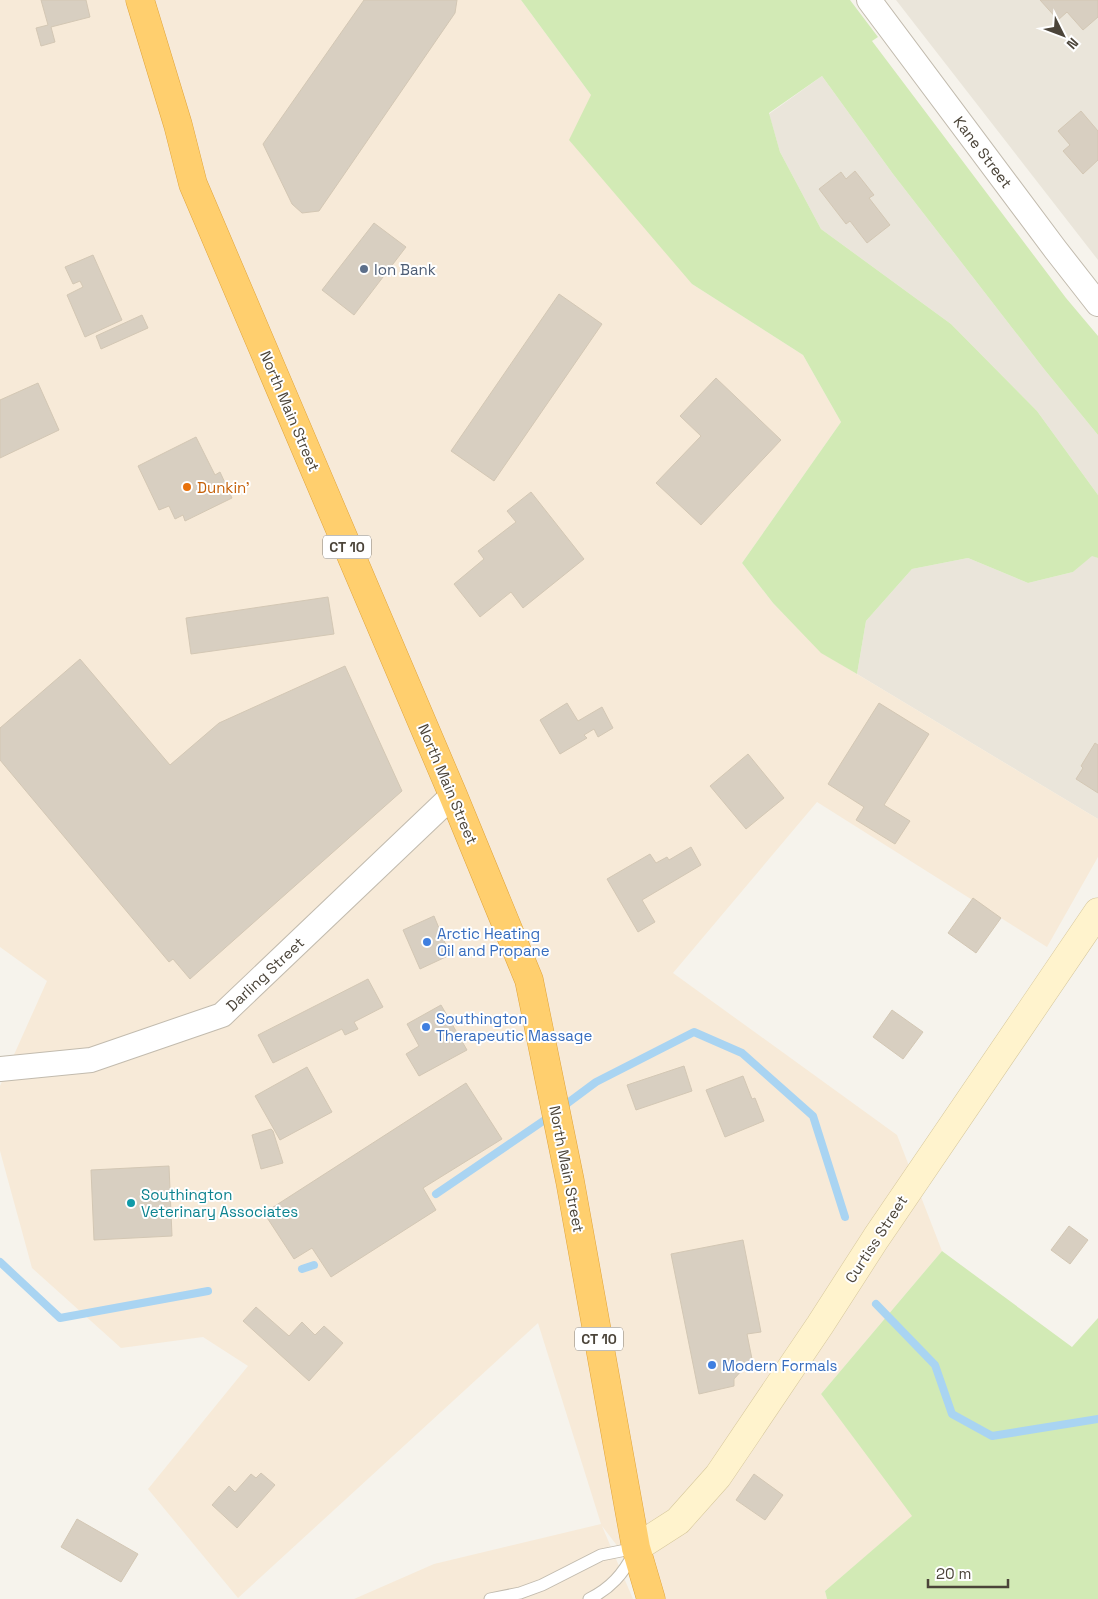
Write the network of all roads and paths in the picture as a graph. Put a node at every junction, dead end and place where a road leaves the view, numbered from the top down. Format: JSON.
{"nodes":[{"id":1,"x":140,"y":0,"type":"edge"},
{"id":2,"x":869,"y":0,"type":"edge"},
{"id":3,"x":1098,"y":304,"type":"edge"},
{"id":4,"x":453,"y":795,"type":"junction"},
{"id":5,"x":1098,"y":912,"type":"edge"},
{"id":6,"x":0,"y":1069,"type":"edge"},
{"id":7,"x":636,"y":1548,"type":"junction"},
{"id":8,"x":490,"y":1599,"type":"edge"},
{"id":9,"x":589,"y":1599,"type":"edge"},
{"id":10,"x":651,"y":1599,"type":"edge"}],
"edges":[{"from":1,"to":4,"type":"highway","name":"North Main Street","number":"CT 10"},
{"from":2,"to":3,"type":"street","name":"Kane Street"},
{"from":4,"to":6,"type":"street","name":"Darling Street"},
{"from":4,"to":7,"type":"highway","name":"North Main Street","number":"CT 10"},
{"from":5,"to":7,"type":"street","name":"Curtiss Street"},
{"from":7,"to":8,"type":"lane"},
{"from":7,"to":9,"type":"lane"},
{"from":7,"to":10,"type":"highway","name":"North Main Street","number":"CT 10"}]}
